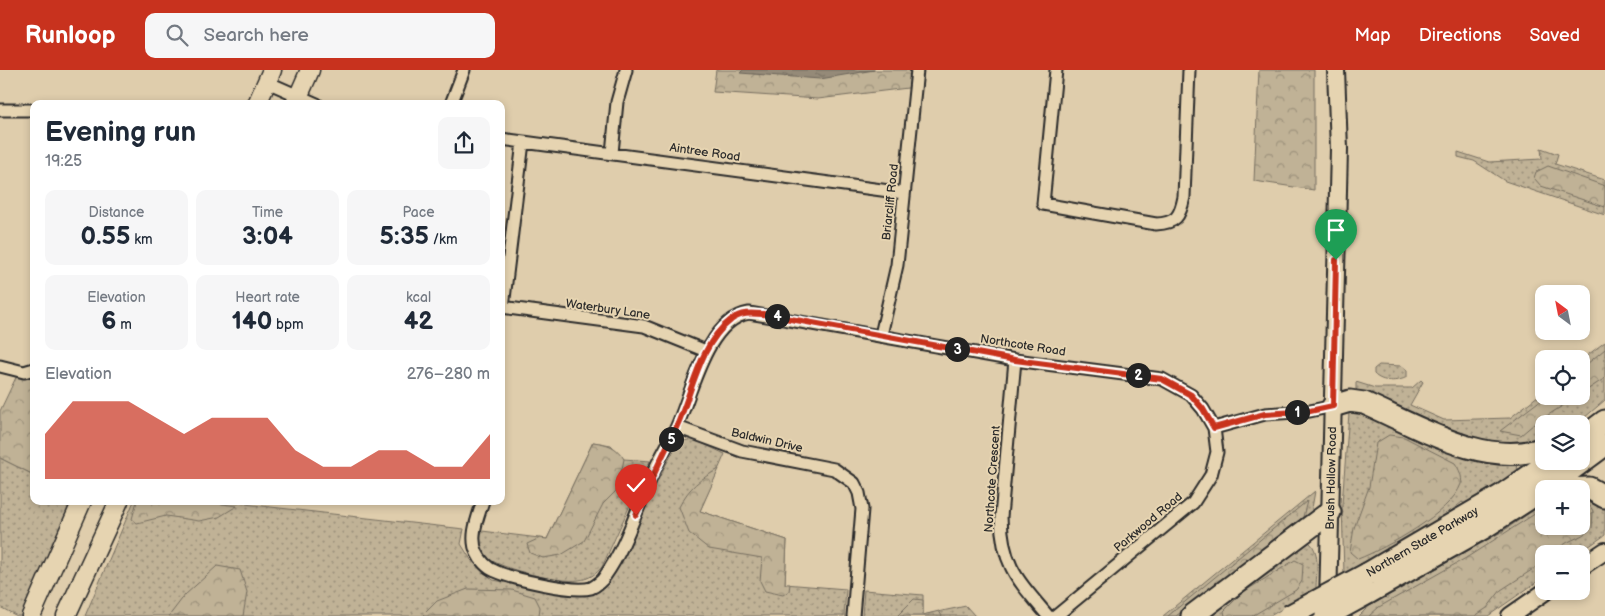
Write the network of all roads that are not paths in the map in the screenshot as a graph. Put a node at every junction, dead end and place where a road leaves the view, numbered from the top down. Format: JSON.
{"nodes":[{"id":1,"x":310,"y":70,"type":"edge"},
{"id":2,"x":464,"y":70,"type":"edge"},
{"id":3,"x":626,"y":70,"type":"edge"},
{"id":4,"x":917,"y":70,"type":"edge"},
{"id":5,"x":1056,"y":70,"type":"edge"},
{"id":6,"x":1189,"y":70,"type":"edge"},
{"id":7,"x":1336,"y":70,"type":"edge"},
{"id":8,"x":269,"y":76,"type":"edge"},
{"id":9,"x":297,"y":99,"type":"edge"},
{"id":10,"x":259,"y":100,"type":"edge"},
{"id":11,"x":453,"y":100,"type":"edge"},
{"id":12,"x":0,"y":110,"type":"edge"},
{"id":13,"x":30,"y":110,"type":"edge"},
{"id":14,"x":505,"y":140,"type":"edge"},
{"id":15,"x":523,"y":142,"type":"junction"},
{"id":16,"x":612,"y":153,"type":"junction"},
{"id":17,"x":904,"y":193,"type":"junction"},
{"id":18,"x":505,"y":283,"type":"edge"},
{"id":19,"x":505,"y":307,"type":"edge"},
{"id":20,"x":881,"y":335,"type":"junction"},
{"id":21,"x":706,"y":351,"type":"junction"},
{"id":22,"x":1015,"y":360,"type":"junction"},
{"id":23,"x":0,"y":366,"type":"edge"},
{"id":24,"x":30,"y":370,"type":"edge"},
{"id":25,"x":1333,"y":406,"type":"junction"},
{"id":26,"x":1605,"y":415,"type":"edge"},
{"id":27,"x":1605,"y":421,"type":"edge"},
{"id":28,"x":1590,"y":423,"type":"edge"},
{"id":29,"x":677,"y":427,"type":"junction"},
{"id":30,"x":1214,"y":428,"type":"junction"},
{"id":31,"x":1590,"y":432,"type":"edge"},
{"id":32,"x":1605,"y":445,"type":"edge"},
{"id":33,"x":1535,"y":451,"type":"edge"},
{"id":34,"x":1538,"y":470,"type":"edge"},
{"id":35,"x":1556,"y":480,"type":"edge"},
{"id":36,"x":1590,"y":489,"type":"edge"},
{"id":37,"x":1535,"y":495,"type":"edge"},
{"id":38,"x":1605,"y":497,"type":"edge"},
{"id":39,"x":80,"y":505,"type":"edge"},
{"id":40,"x":117,"y":505,"type":"edge"},
{"id":41,"x":481,"y":505,"type":"edge"},
{"id":42,"x":1535,"y":505,"type":"edge"},
{"id":43,"x":1330,"y":512,"type":"junction"},
{"id":44,"x":1459,"y":542,"type":"junction"},
{"id":45,"x":1605,"y":550,"type":"edge"},
{"id":46,"x":1590,"y":561,"type":"edge"},
{"id":47,"x":1368,"y":584,"type":"junction"},
{"id":48,"x":1535,"y":599,"type":"edge"},
{"id":49,"x":31,"y":616,"type":"edge"},
{"id":50,"x":66,"y":616,"type":"edge"},
{"id":51,"x":853,"y":616,"type":"edge"},
{"id":52,"x":1048,"y":616,"type":"edge"},
{"id":53,"x":1056,"y":616,"type":"edge"},
{"id":54,"x":1192,"y":616,"type":"edge"},
{"id":55,"x":1289,"y":616,"type":"edge"},
{"id":56,"x":1327,"y":616,"type":"edge"},
{"id":57,"x":1510,"y":616,"type":"edge"}],
"edges":[{"from":1,"to":9,"type":"main road"},
{"from":2,"to":11,"type":"street"},
{"from":3,"to":16,"type":"street"},
{"from":4,"to":17,"type":"street","name":"Briarcliff Road"},
{"from":5,"to":6,"type":"street"},
{"from":7,"to":25,"type":"main road","name":"Brush Hollow Road"},
{"from":8,"to":9,"type":"street"},
{"from":8,"to":10,"type":"main road"},
{"from":12,"to":13,"type":"street"},
{"from":14,"to":15,"type":"street","name":"Aintree Road"},
{"from":15,"to":16,"type":"street","name":"Aintree Road"},
{"from":15,"to":18,"type":"street"},
{"from":16,"to":17,"type":"street","name":"Aintree Road"},
{"from":17,"to":20,"type":"street","name":"Briarcliff Road"},
{"from":19,"to":21,"type":"street","name":"Waterbury Lane"},
{"from":20,"to":21,"type":"street","name":"Northcote Road"},
{"from":20,"to":22,"type":"street","name":"Northcote Road"},
{"from":21,"to":29,"type":"street"},
{"from":22,"to":30,"type":"street","name":"Northcote Road"},
{"from":22,"to":52,"type":"street","name":"Northcote Crescent"},
{"from":23,"to":24,"type":"street"},
{"from":25,"to":30,"type":"street"},
{"from":25,"to":33,"type":"highway"},
{"from":25,"to":43,"type":"main road","name":"Brush Hollow Road"},
{"from":26,"to":28,"type":"highway"},
{"from":27,"to":31,"type":"highway"},
{"from":29,"to":41,"type":"street"},
{"from":29,"to":51,"type":"street","name":"Baldwin Drive"},
{"from":30,"to":53,"type":"street","name":"Parkwood Road"},
{"from":32,"to":35,"type":"highway","name":"Northern State Parkway"},
{"from":34,"to":47,"type":"highway","name":"Northern State Parkway"},
{"from":36,"to":38,"type":"highway"},
{"from":37,"to":44,"type":"highway","name":"Northern State Parkway"},
{"from":39,"to":49,"type":"main road"},
{"from":40,"to":50,"type":"main road"},
{"from":42,"to":44,"type":"highway"},
{"from":43,"to":54,"type":"highway"},
{"from":43,"to":56,"type":"main road","name":"Brush Hollow Road"},
{"from":44,"to":47,"type":"highway","name":"Northern State Parkway"},
{"from":45,"to":46,"type":"main road"},
{"from":47,"to":55,"type":"highway","name":"Northern State Parkway","bridge":true},
{"from":47,"to":56,"type":"highway","name":"Northern State Parkway","bridge":true},
{"from":48,"to":57,"type":"main road"}]}
